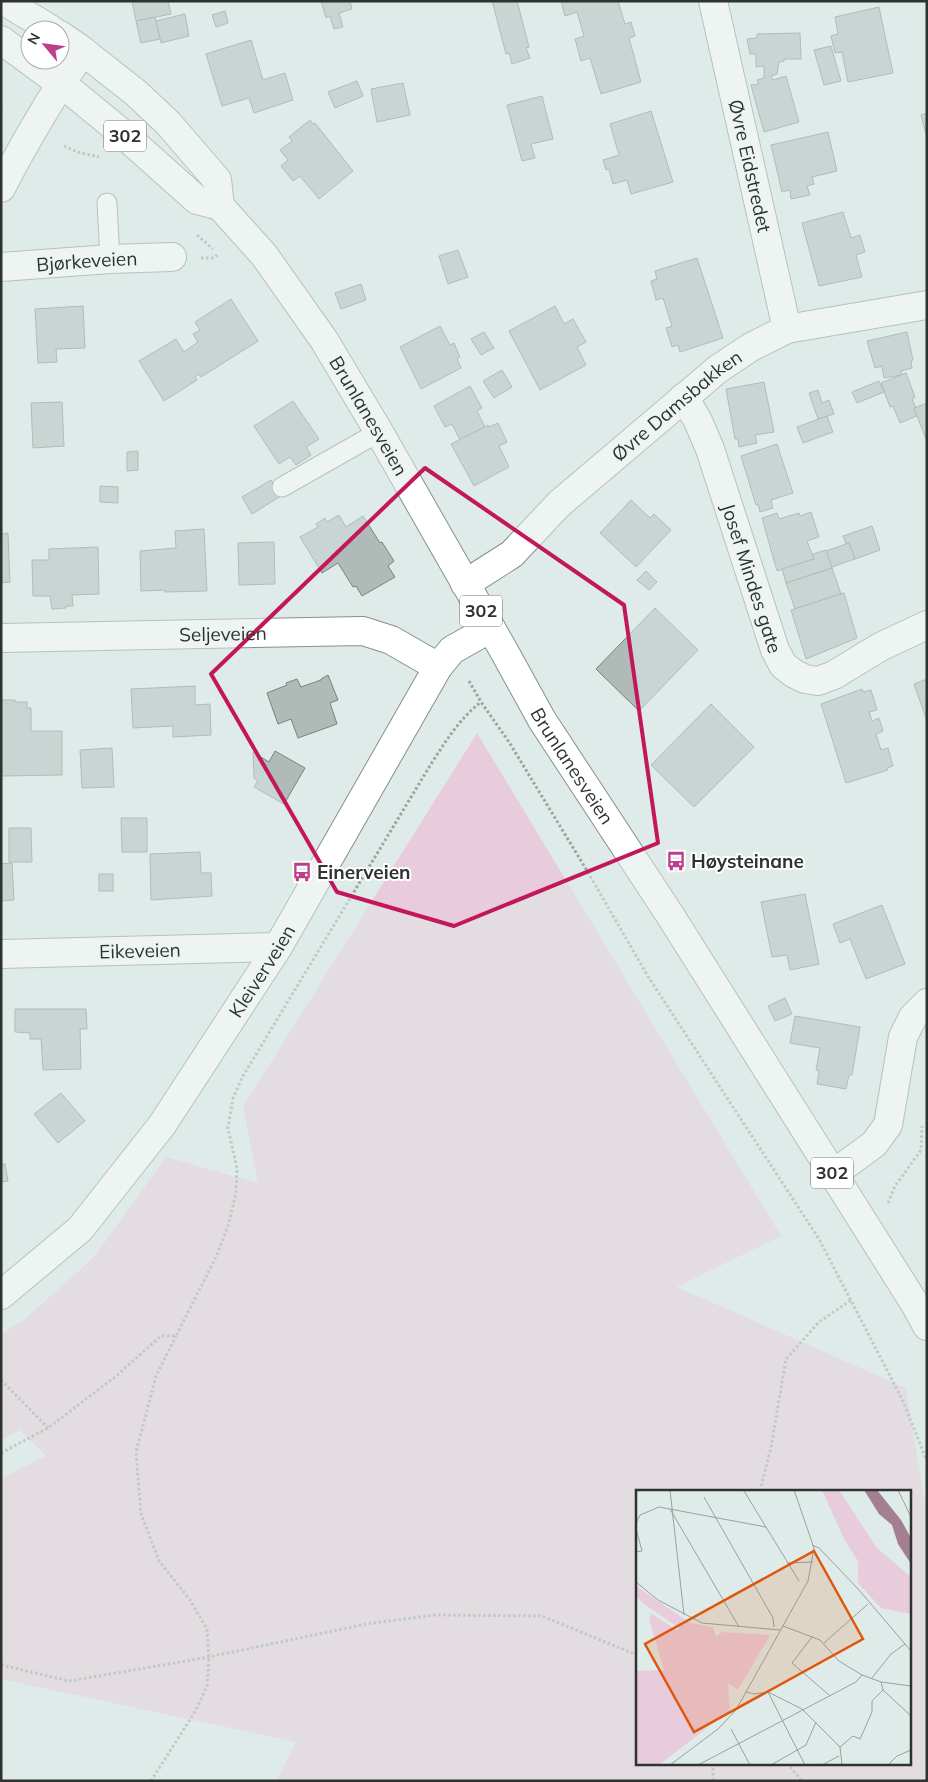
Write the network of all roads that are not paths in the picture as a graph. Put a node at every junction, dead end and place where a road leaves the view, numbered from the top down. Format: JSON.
{"nodes":[{"id":1,"x":4,"y":1,"type":"edge"},
{"id":2,"x":713,"y":1,"type":"edge"},
{"id":3,"x":35,"y":20,"type":"edge"},
{"id":4,"x":1,"y":40,"type":"edge"},
{"id":5,"x":70,"y":42,"type":"edge"},
{"id":6,"x":83,"y":51,"type":"junction"},
{"id":7,"x":61,"y":83,"type":"junction"},
{"id":8,"x":1,"y":188,"type":"edge"},
{"id":9,"x":107,"y":203,"type":"dead end"},
{"id":10,"x":220,"y":206,"type":"junction"},
{"id":11,"x":172,"y":257,"type":"dead end"},
{"id":12,"x":110,"y":259,"type":"junction"},
{"id":13,"x":1,"y":267,"type":"edge"},
{"id":14,"x":927,"y":304,"type":"edge"},
{"id":15,"x":787,"y":329,"type":"junction"},
{"id":16,"x":684,"y":397,"type":"junction"},
{"id":17,"x":379,"y":432,"type":"junction"},
{"id":18,"x":282,"y":487,"type":"dead end"},
{"id":19,"x":465,"y":584,"type":"junction"},
{"id":20,"x":927,"y":625,"type":"edge"},
{"id":21,"x":491,"y":628,"type":"junction"},
{"id":22,"x":1,"y":638,"type":"edge"},
{"id":23,"x":438,"y":667,"type":"junction"},
{"id":24,"x":278,"y":947,"type":"junction"},
{"id":25,"x":1,"y":954,"type":"edge"},
{"id":26,"x":927,"y":1003,"type":"edge"},
{"id":27,"x":833,"y":1174,"type":"junction"},
{"id":28,"x":1,"y":1295,"type":"edge"},
{"id":29,"x":927,"y":1326,"type":"edge"}],
"edges":[{"from":1,"to":3,"type":"street"},
{"from":2,"to":15,"type":"street","name":"Øvre Eidstredet"},
{"from":4,"to":7,"type":"street","number":"302"},
{"from":5,"to":6,"type":"street","number":"302"},
{"from":6,"to":7,"type":"street"},
{"from":6,"to":10,"type":"street","number":"302"},
{"from":7,"to":8,"type":"street"},
{"from":7,"to":10,"type":"street","number":"302"},
{"from":9,"to":12,"type":"lane"},
{"from":10,"to":17,"type":"street","name":"Brunlanesveien","number":"302"},
{"from":11,"to":12,"type":"street","name":"Bjørkeveien"},
{"from":12,"to":13,"type":"street","name":"Bjørkeveien"},
{"from":14,"to":15,"type":"street","name":"Øvre Damsbakken"},
{"from":15,"to":16,"type":"street","name":"Øvre Damsbakken"},
{"from":16,"to":19,"type":"street","name":"Øvre Damsbakken"},
{"from":16,"to":20,"type":"street","name":"Josef Mindes gate"},
{"from":17,"to":18,"type":"lane"},
{"from":17,"to":19,"type":"street","name":"Brunlanesveien","number":"302"},
{"from":19,"to":21,"type":"street","name":"Brunlanesveien","number":"302"},
{"from":21,"to":23,"type":"street","name":"Kleiverveien"},
{"from":21,"to":27,"type":"street","name":"Brunlanesveien","number":"302"},
{"from":22,"to":23,"type":"street","name":"Seljeveien"},
{"from":23,"to":24,"type":"street","name":"Kleiverveien"},
{"from":24,"to":25,"type":"street","name":"Eikeveien"},
{"from":24,"to":28,"type":"street","name":"Kleiverveien"},
{"from":26,"to":27,"type":"street"},
{"from":27,"to":29,"type":"street","name":"Brunlanesveien","number":"302"}]}
